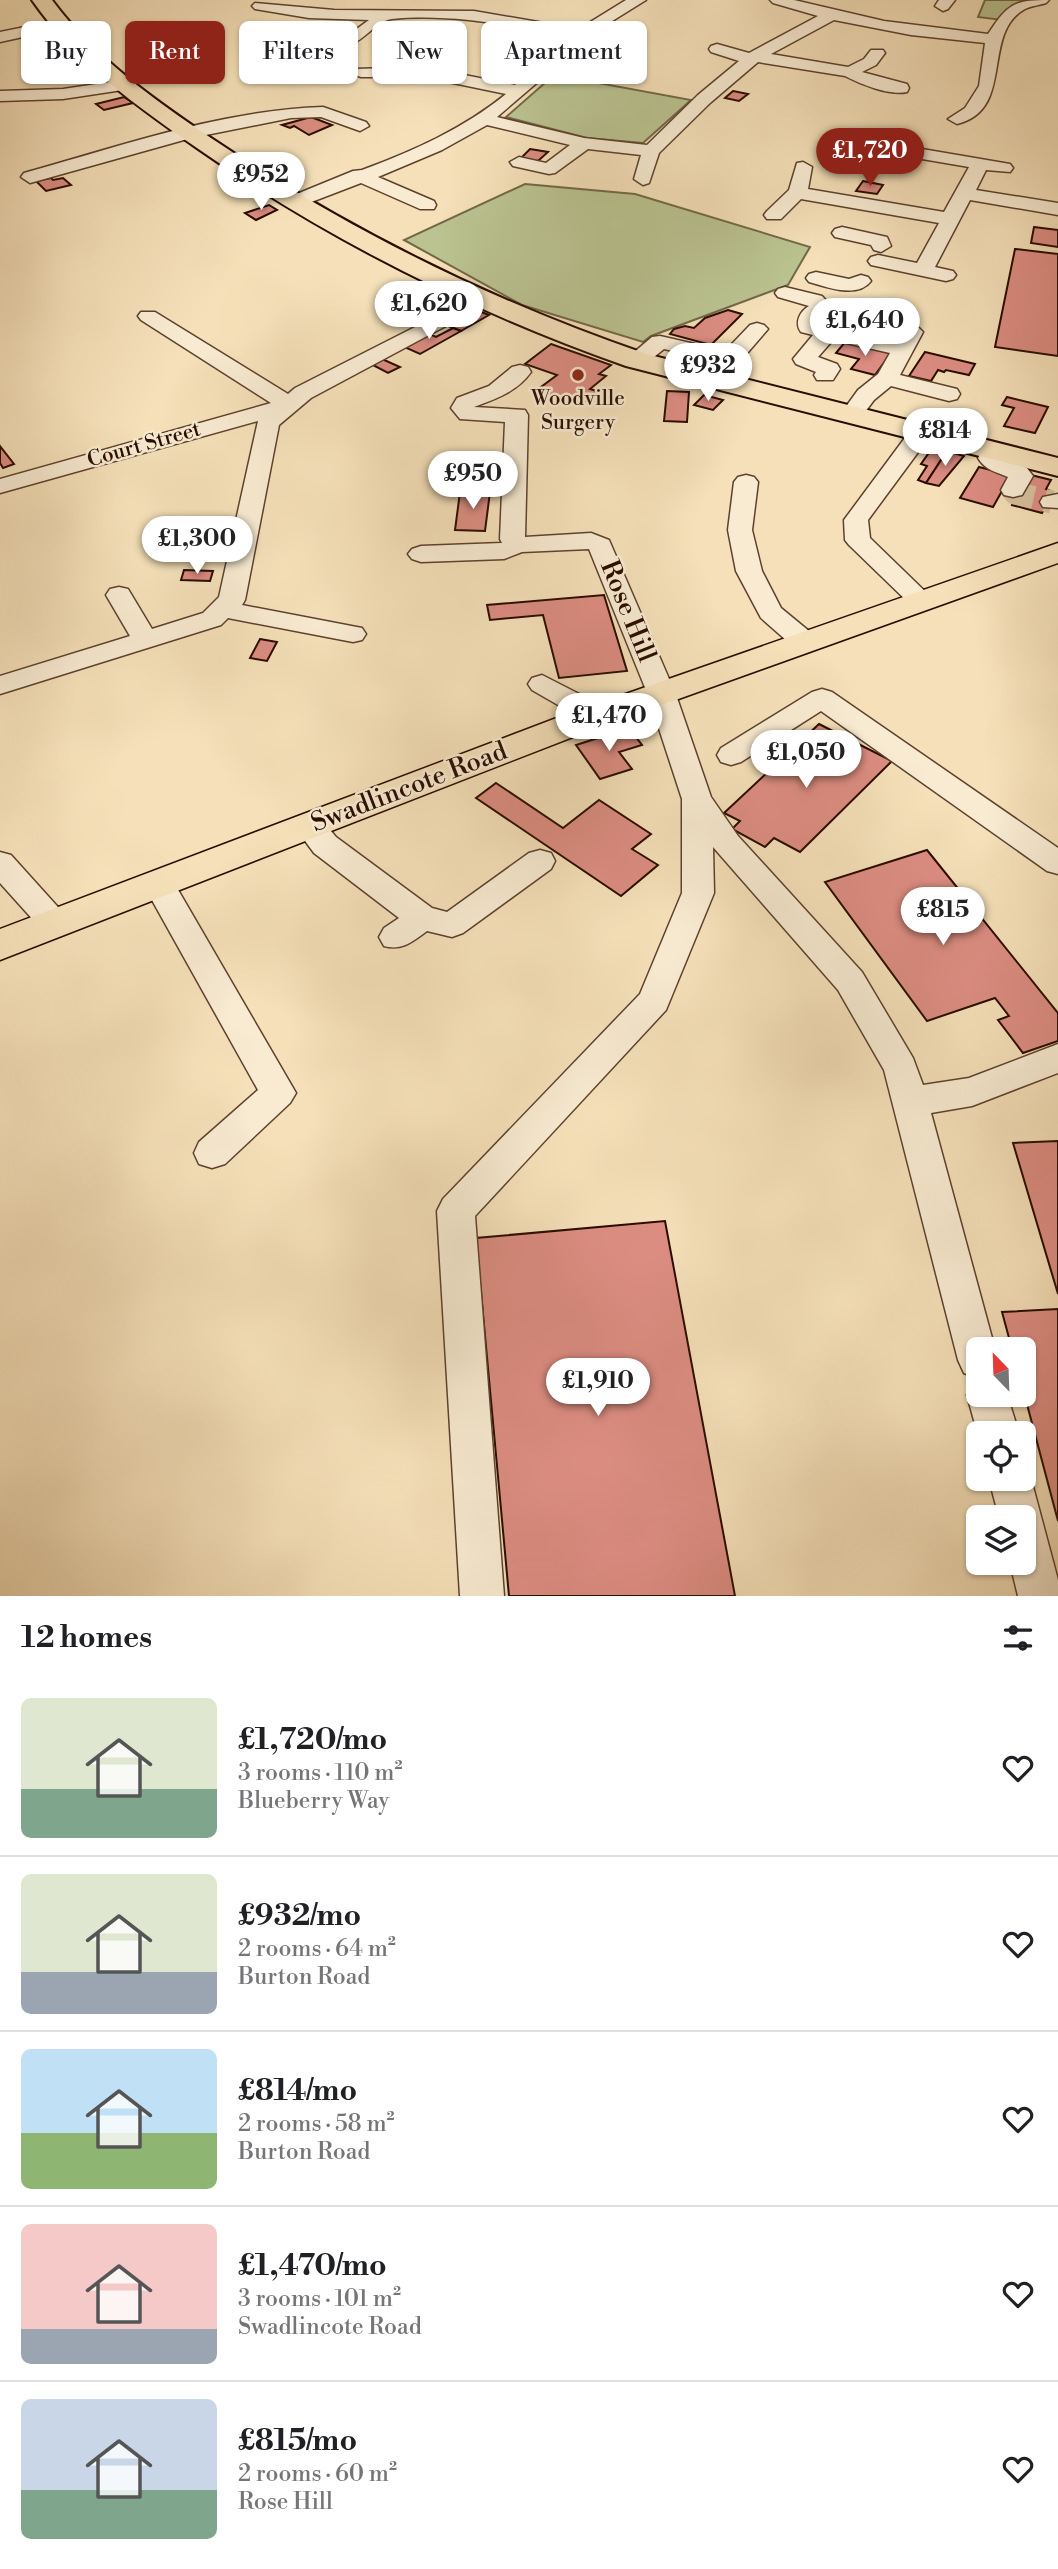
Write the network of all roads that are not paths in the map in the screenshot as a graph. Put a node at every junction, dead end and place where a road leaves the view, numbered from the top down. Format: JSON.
{"nodes":[{"id":1,"x":638,"y":0,"type":"edge"},
{"id":2,"x":778,"y":0,"type":"edge"},
{"id":3,"x":1041,"y":0,"type":"edge"},
{"id":4,"x":260,"y":6,"type":"dead end"},
{"id":5,"x":46,"y":12,"type":"edge"},
{"id":6,"x":383,"y":16,"type":"junction"},
{"id":7,"x":829,"y":17,"type":"junction"},
{"id":8,"x":506,"y":21,"type":"edge"},
{"id":9,"x":600,"y":21,"type":"edge"},
{"id":10,"x":358,"y":35,"type":"edge"},
{"id":11,"x":995,"y":35,"type":"junction"},
{"id":12,"x":0,"y":37,"type":"edge"},
{"id":13,"x":717,"y":49,"type":"dead end"},
{"id":14,"x":877,"y":53,"type":"dead end"},
{"id":15,"x":754,"y":58,"type":"junction"},
{"id":16,"x":361,"y":73,"type":"dead end"},
{"id":17,"x":856,"y":75,"type":"junction"},
{"id":18,"x":526,"y":84,"type":"edge"},
{"id":19,"x":123,"y":85,"type":"junction"},
{"id":20,"x":901,"y":88,"type":"dead end"},
{"id":21,"x":518,"y":91,"type":"junction"},
{"id":22,"x":0,"y":96,"type":"edge"},
{"id":23,"x":972,"y":115,"type":"dead end"},
{"id":24,"x":483,"y":119,"type":"junction"},
{"id":25,"x":360,"y":126,"type":"dead end"},
{"id":26,"x":182,"y":127,"type":"junction"},
{"id":27,"x":111,"y":136,"type":"dead end"},
{"id":28,"x":840,"y":140,"type":"dead end"},
{"id":29,"x":89,"y":143,"type":"dead end"},
{"id":30,"x":584,"y":143,"type":"junction"},
{"id":31,"x":519,"y":162,"type":"dead end"},
{"id":32,"x":980,"y":164,"type":"junction"},
{"id":33,"x":1004,"y":168,"type":"dead end"},
{"id":34,"x":359,"y":175,"type":"junction"},
{"id":35,"x":963,"y":193,"type":"junction"},
{"id":36,"x":294,"y":202,"type":"junction"},
{"id":37,"x":427,"y":205,"type":"dead end"},
{"id":38,"x":1058,"y":209,"type":"edge"},
{"id":39,"x":774,"y":215,"type":"dead end"},
{"id":40,"x":949,"y":219,"type":"junction"},
{"id":41,"x":842,"y":233,"type":"dead end"},
{"id":42,"x":873,"y":263,"type":"junction"},
{"id":43,"x":923,"y":270,"type":"junction"},
{"id":44,"x":946,"y":275,"type":"dead end"},
{"id":45,"x":816,"y":278,"type":"dead end"},
{"id":46,"x":785,"y":293,"type":"dead end"},
{"id":47,"x":480,"y":300,"type":"junction"},
{"id":48,"x":148,"y":316,"type":"dead end"},
{"id":49,"x":817,"y":325,"type":"junction"},
{"id":50,"x":757,"y":329,"type":"dead end"},
{"id":51,"x":636,"y":360,"type":"junction"},
{"id":52,"x":520,"y":372,"type":"dead end"},
{"id":53,"x":825,"y":375,"type":"dead end"},
{"id":54,"x":887,"y":379,"type":"junction"},
{"id":55,"x":948,"y":396,"type":"dead end"},
{"id":56,"x":289,"y":405,"type":"junction"},
{"id":57,"x":851,"y":415,"type":"junction"},
{"id":58,"x":921,"y":432,"type":"junction"},
{"id":59,"x":993,"y":451,"type":"junction"},
{"id":60,"x":1058,"y":467,"type":"edge"},
{"id":61,"x":746,"y":482,"type":"dead end"},
{"id":62,"x":0,"y":486,"type":"edge"},
{"id":63,"x":1013,"y":489,"type":"dead end"},
{"id":64,"x":517,"y":545,"type":"junction"},
{"id":65,"x":1058,"y":552,"type":"edge"},
{"id":66,"x":421,"y":554,"type":"dead end"},
{"id":67,"x":120,"y":595,"type":"dead end"},
{"id":68,"x":921,"y":600,"type":"junction"},
{"id":69,"x":222,"y":609,"type":"junction"},
{"id":70,"x":354,"y":634,"type":"dead end"},
{"id":71,"x":145,"y":639,"type":"junction"},
{"id":72,"x":805,"y":642,"type":"junction"},
{"id":73,"x":542,"y":684,"type":"dead end"},
{"id":74,"x":0,"y":685,"type":"edge"},
{"id":75,"x":662,"y":695,"type":"junction"},
{"id":76,"x":591,"y":719,"type":"junction"},
{"id":77,"x":730,"y":755,"type":"dead end"},
{"id":78,"x":697,"y":800,"type":"junction"},
{"id":79,"x":309,"y":826,"type":"junction"},
{"id":80,"x":540,"y":861,"type":"dead end"},
{"id":81,"x":0,"y":863,"type":"edge"},
{"id":82,"x":1058,"y":863,"type":"edge"},
{"id":83,"x":159,"y":884,"type":"junction"},
{"id":84,"x":422,"y":918,"type":"junction"},
{"id":85,"x":55,"y":924,"type":"junction"},
{"id":86,"x":395,"y":937,"type":"dead end"},
{"id":87,"x":0,"y":945,"type":"edge"},
{"id":88,"x":1058,"y":1058,"type":"edge"},
{"id":89,"x":906,"y":1085,"type":"junction"},
{"id":90,"x":212,"y":1153,"type":"dead end"},
{"id":91,"x":972,"y":1337,"type":"edge"},
{"id":92,"x":1035,"y":1575,"type":"edge"},
{"id":93,"x":482,"y":1596,"type":"edge"},
{"id":94,"x":1040,"y":1596,"type":"edge"}],
"edges":[{"from":1,"to":9,"type":"street"},
{"from":2,"to":7,"type":"street"},
{"from":3,"to":11,"type":"street"},
{"from":4,"to":6,"type":"street"},
{"from":5,"to":12,"type":"street"},
{"from":5,"to":19,"type":"highway"},
{"from":6,"to":8,"type":"street"},
{"from":6,"to":10,"type":"street"},
{"from":7,"to":11,"type":"street"},
{"from":7,"to":15,"type":"street"},
{"from":11,"to":23,"type":"street"},
{"from":13,"to":15,"type":"street"},
{"from":14,"to":17,"type":"street"},
{"from":15,"to":17,"type":"street"},
{"from":15,"to":30,"type":"street"},
{"from":16,"to":21,"type":"street"},
{"from":17,"to":20,"type":"street"},
{"from":18,"to":21,"type":"street"},
{"from":19,"to":22,"type":"street"},
{"from":19,"to":26,"type":"highway"},
{"from":21,"to":24,"type":"street"},
{"from":24,"to":30,"type":"street"},
{"from":24,"to":34,"type":"street"},
{"from":25,"to":26,"type":"street"},
{"from":26,"to":27,"type":"street"},
{"from":26,"to":29,"type":"street"},
{"from":26,"to":36,"type":"highway"},
{"from":28,"to":32,"type":"street"},
{"from":30,"to":31,"type":"street"},
{"from":32,"to":33,"type":"street"},
{"from":32,"to":35,"type":"street"},
{"from":34,"to":36,"type":"street"},
{"from":34,"to":37,"type":"street"},
{"from":35,"to":38,"type":"street"},
{"from":35,"to":40,"type":"street"},
{"from":36,"to":47,"type":"highway"},
{"from":39,"to":40,"type":"street"},
{"from":40,"to":43,"type":"street"},
{"from":41,"to":42,"type":"street"},
{"from":42,"to":43,"type":"street"},
{"from":42,"to":45,"type":"street"},
{"from":43,"to":44,"type":"street"},
{"from":46,"to":49,"type":"street"},
{"from":47,"to":51,"type":"highway"},
{"from":47,"to":56,"type":"street"},
{"from":48,"to":56,"type":"street"},
{"from":49,"to":53,"type":"street"},
{"from":49,"to":54,"type":"street"},
{"from":50,"to":51,"type":"street"},
{"from":51,"to":57,"type":"highway"},
{"from":52,"to":64,"type":"street"},
{"from":54,"to":55,"type":"street"},
{"from":54,"to":57,"type":"street"},
{"from":56,"to":62,"type":"street","name":"Court Street"},
{"from":56,"to":69,"type":"street"},
{"from":57,"to":58,"type":"highway"},
{"from":58,"to":59,"type":"highway"},
{"from":58,"to":68,"type":"street"},
{"from":59,"to":60,"type":"highway"},
{"from":59,"to":63,"type":"street"},
{"from":61,"to":72,"type":"street"},
{"from":64,"to":66,"type":"street"},
{"from":64,"to":75,"type":"street","name":"Rose Hill"},
{"from":65,"to":68,"type":"main road","name":"Swadlincote Road"},
{"from":67,"to":71,"type":"street"},
{"from":68,"to":72,"type":"main road","name":"Swadlincote Road"},
{"from":69,"to":70,"type":"street"},
{"from":69,"to":71,"type":"street"},
{"from":71,"to":74,"type":"street"},
{"from":72,"to":75,"type":"main road","name":"Swadlincote Road"},
{"from":73,"to":76,"type":"street"},
{"from":75,"to":76,"type":"main road","name":"Swadlincote Road"},
{"from":75,"to":78,"type":"street","name":"Rose Hill"},
{"from":76,"to":79,"type":"main road","name":"Swadlincote Road"},
{"from":77,"to":82,"type":"street"},
{"from":78,"to":89,"type":"street","name":"Rose Hill"},
{"from":78,"to":93,"type":"street"},
{"from":79,"to":83,"type":"main road","name":"Swadlincote Road"},
{"from":79,"to":84,"type":"street"},
{"from":80,"to":84,"type":"street"},
{"from":81,"to":85,"type":"street"},
{"from":83,"to":85,"type":"main road","name":"Swadlincote Road"},
{"from":83,"to":90,"type":"street"},
{"from":84,"to":86,"type":"street"},
{"from":85,"to":87,"type":"main road","name":"Swadlincote Road"},
{"from":88,"to":89,"type":"street"},
{"from":89,"to":91,"type":"street","name":"Rose Hill"},
{"from":92,"to":94,"type":"street"}]}
